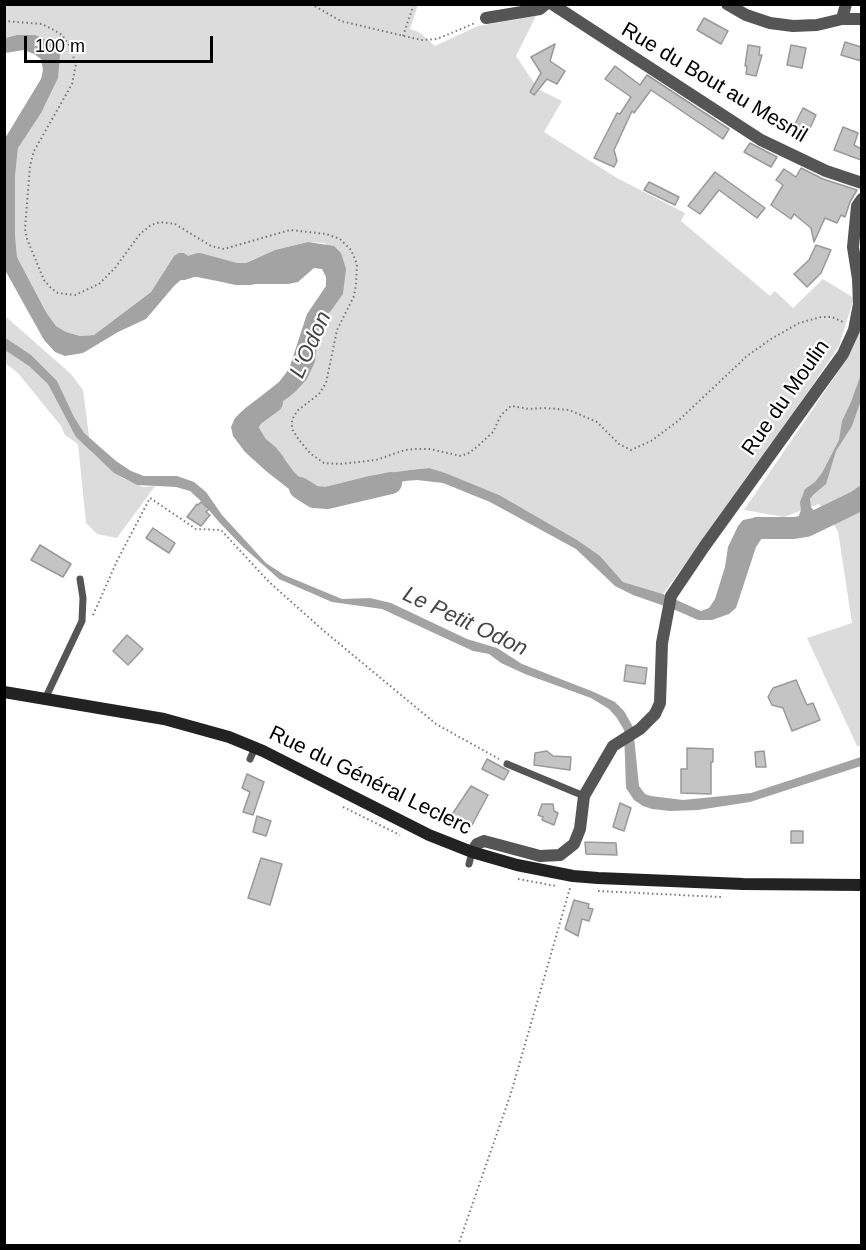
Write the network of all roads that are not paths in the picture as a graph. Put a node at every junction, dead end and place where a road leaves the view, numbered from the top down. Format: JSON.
{"nodes":[{"id":1,"x":546,"y":4,"type":"edge"},
{"id":2,"x":552,"y":4,"type":"edge"},
{"id":3,"x":727,"y":4,"type":"edge"},
{"id":4,"x":846,"y":4,"type":"edge"},
{"id":5,"x":486,"y":18,"type":"road end"},
{"id":6,"x":842,"y":19,"type":"junction"},
{"id":7,"x":861,"y":19,"type":"edge"},
{"id":8,"x":861,"y":183,"type":"edge"},
{"id":9,"x":861,"y":199,"type":"edge"},
{"id":10,"x":81,"y":579,"type":"dead end"},
{"id":11,"x":4,"y":692,"type":"edge"},
{"id":12,"x":45,"y":699,"type":"junction"},
{"id":13,"x":507,"y":764,"type":"road end"},
{"id":14,"x":584,"y":796,"type":"junction"},
{"id":15,"x":471,"y":858,"type":"junction"},
{"id":16,"x":861,"y":885,"type":"edge"}],
"edges":[{"from":1,"to":5,"type":"street"},
{"from":2,"to":8,"type":"street","name":"Rue du Bout au Mesnil"},
{"from":3,"to":6,"type":"street"},
{"from":4,"to":6,"type":"street"},
{"from":6,"to":7,"type":"street"},
{"from":9,"to":14,"type":"street","name":"Rue du Moulin"},
{"from":10,"to":12,"type":"lane"},
{"from":11,"to":12,"type":"main road","name":"Rue du Général Leclerc"},
{"from":12,"to":15,"type":"main road","name":"Rue du Général Leclerc"},
{"from":13,"to":14,"type":"lane"},
{"from":14,"to":15,"type":"street"},
{"from":15,"to":16,"type":"main road","name":"Rue du Général Leclerc"}]}
